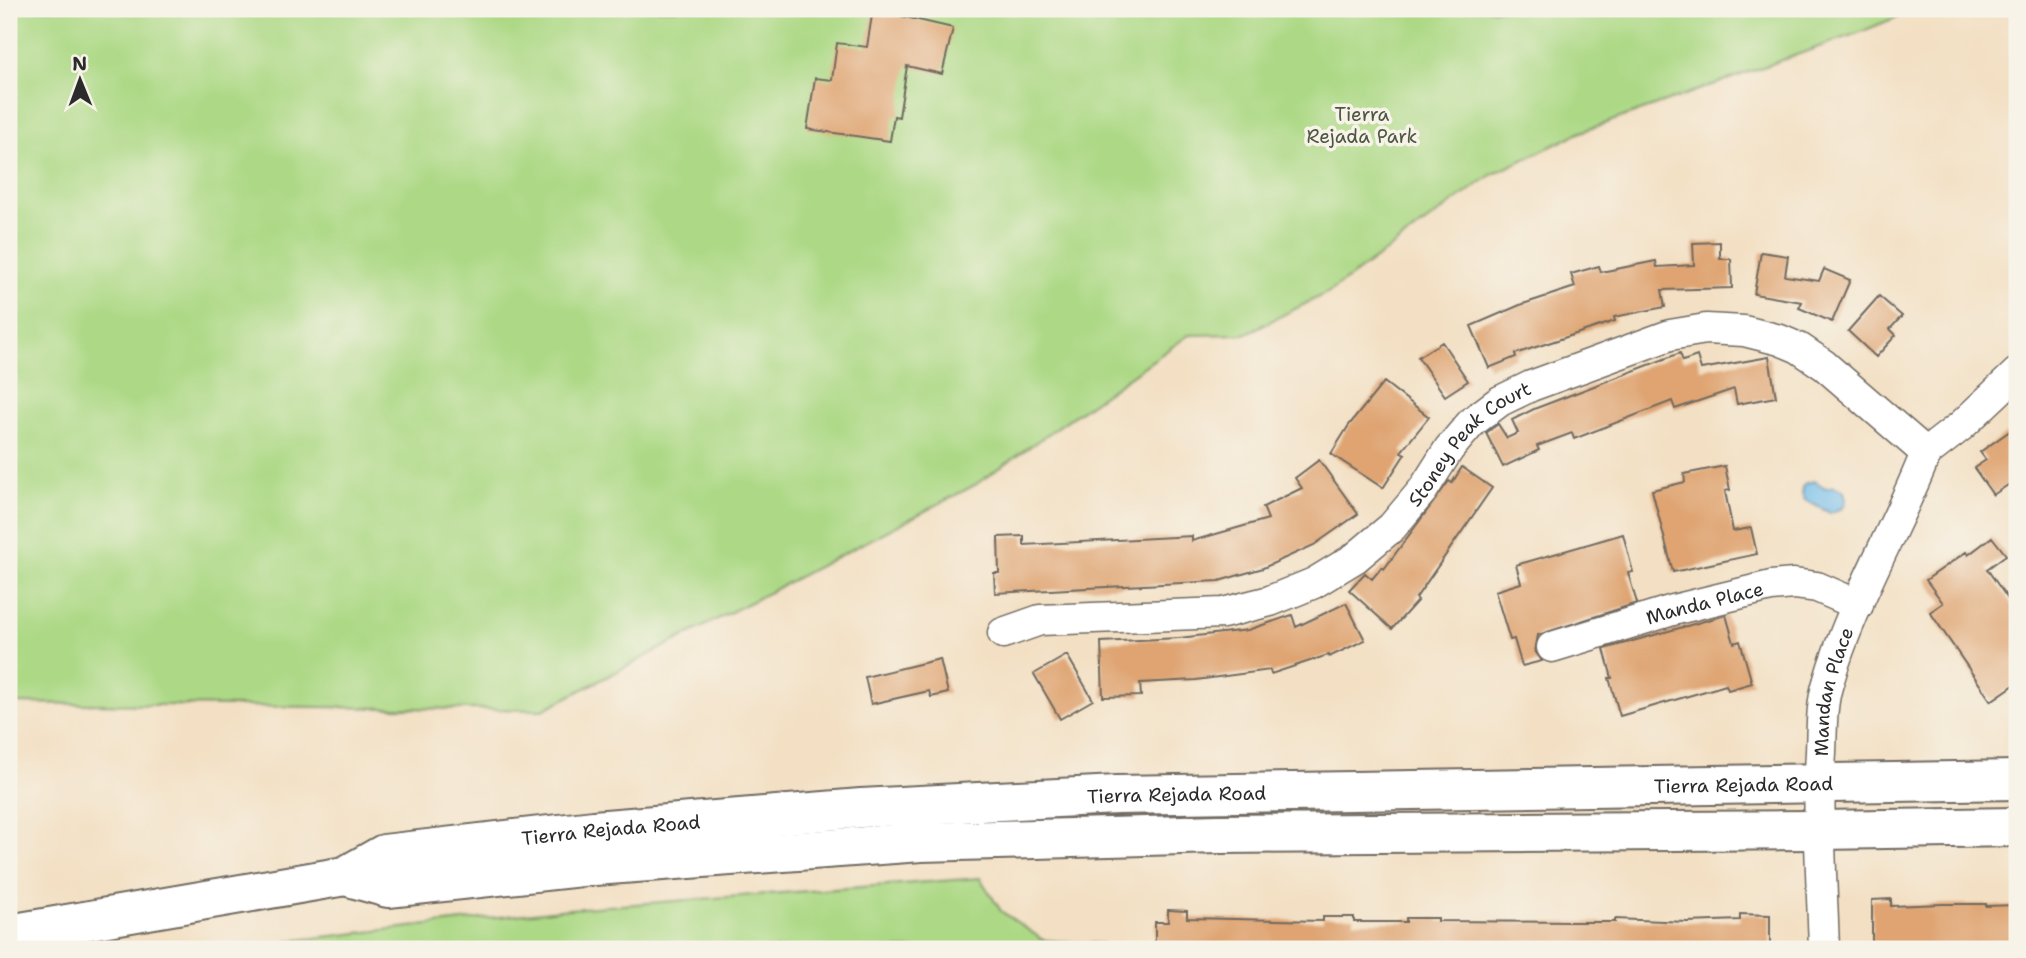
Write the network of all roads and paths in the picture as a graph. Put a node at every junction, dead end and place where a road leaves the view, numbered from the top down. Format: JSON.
{"nodes":[{"id":1,"x":2017,"y":373,"type":"edge"},
{"id":2,"x":1926,"y":453,"type":"junction"},
{"id":3,"x":1858,"y":605,"type":"junction"},
{"id":4,"x":1003,"y":633,"type":"dead end"},
{"id":5,"x":1552,"y":647,"type":"dead end"},
{"id":6,"x":2017,"y":780,"type":"edge"},
{"id":7,"x":1819,"y":784,"type":"junction"},
{"id":8,"x":2017,"y":827,"type":"edge"},
{"id":9,"x":1820,"y":830,"type":"junction"},
{"id":10,"x":345,"y":876,"type":"junction"},
{"id":11,"x":9,"y":934,"type":"edge"},
{"id":12,"x":1824,"y":949,"type":"edge"}],
"edges":[{"from":1,"to":2,"type":"street"},
{"from":2,"to":3,"type":"street","name":"Mandan Place"},
{"from":2,"to":4,"type":"street","name":"Stoney Peak Court"},
{"from":3,"to":5,"type":"street","name":"Manda Place"},
{"from":3,"to":7,"type":"street","name":"Mandan Place"},
{"from":6,"to":7,"type":"main road","name":"Tierra Rejada Road"},
{"from":7,"to":9,"type":"street","name":"Mandan Place"},
{"from":7,"to":10,"type":"main road","name":"Tierra Rejada Road"},
{"from":8,"to":9,"type":"main road","name":"Tierra Rejada Road"},
{"from":9,"to":10,"type":"main road","name":"Tierra Rejada Road"},
{"from":9,"to":12,"type":"street","name":"Mandan Place"},
{"from":10,"to":11,"type":"main road","name":"Tierra Rejada Road"}]}
